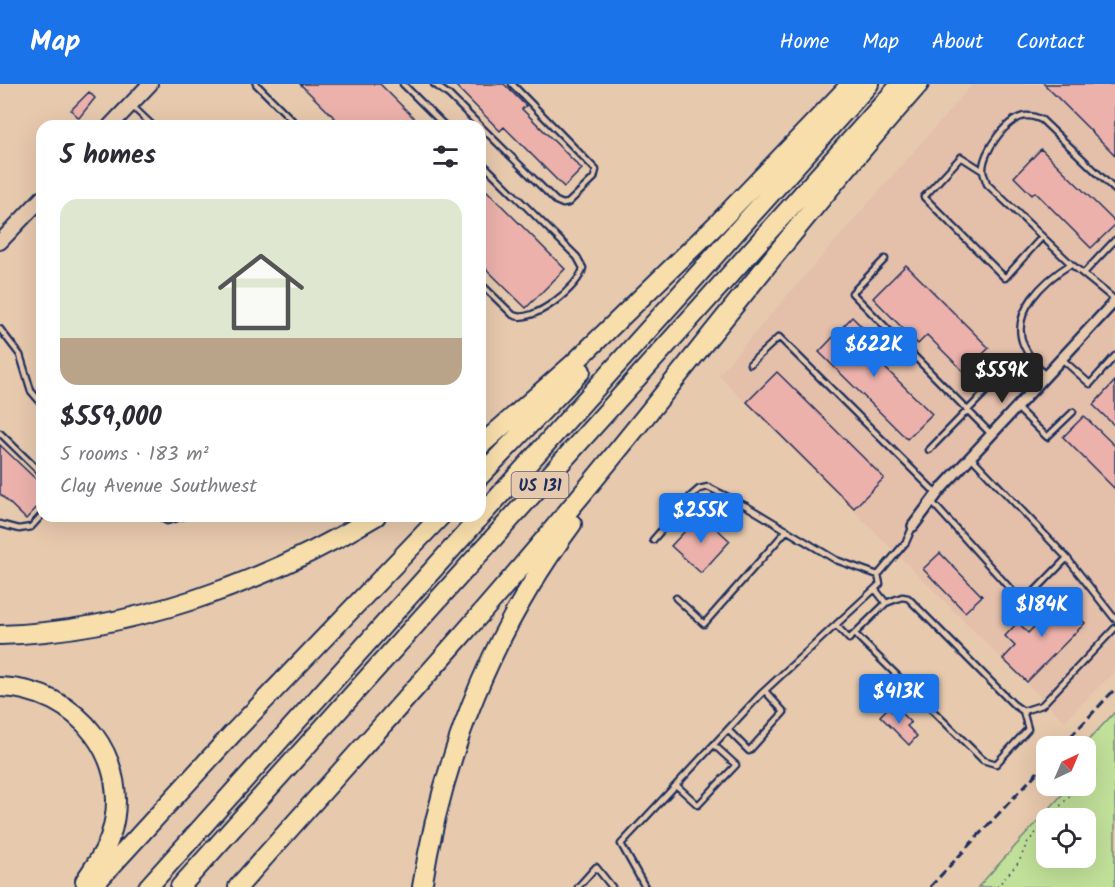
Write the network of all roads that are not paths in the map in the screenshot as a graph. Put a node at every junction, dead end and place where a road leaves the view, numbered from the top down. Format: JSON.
{"nodes":[{"id":1,"x":150,"y":84,"type":"edge"},
{"id":2,"x":256,"y":84,"type":"edge"},
{"id":3,"x":403,"y":84,"type":"edge"},
{"id":4,"x":512,"y":84,"type":"edge"},
{"id":5,"x":851,"y":84,"type":"edge"},
{"id":6,"x":868,"y":84,"type":"edge"},
{"id":7,"x":901,"y":84,"type":"edge"},
{"id":8,"x":919,"y":84,"type":"edge"},
{"id":9,"x":438,"y":85,"type":"edge"},
{"id":10,"x":130,"y":104,"type":"junction"},
{"id":11,"x":115,"y":120,"type":"edge"},
{"id":12,"x":147,"y":120,"type":"edge"},
{"id":13,"x":292,"y":120,"type":"edge"},
{"id":14,"x":439,"y":120,"type":"edge"},
{"id":15,"x":474,"y":120,"type":"edge"},
{"id":16,"x":486,"y":132,"type":"edge"},
{"id":17,"x":486,"y":167,"type":"edge"},
{"id":18,"x":983,"y":171,"type":"junction"},
{"id":19,"x":1115,"y":189,"type":"edge"},
{"id":20,"x":36,"y":204,"type":"edge"},
{"id":21,"x":717,"y":224,"type":"junction"},
{"id":22,"x":1042,"y":237,"type":"junction"},
{"id":23,"x":1115,"y":240,"type":"edge"},
{"id":24,"x":0,"y":242,"type":"edge"},
{"id":25,"x":885,"y":259,"type":"dead end"},
{"id":26,"x":1071,"y":264,"type":"junction"},
{"id":27,"x":1084,"y":273,"type":"junction"},
{"id":28,"x":486,"y":289,"type":"edge"},
{"id":29,"x":1115,"y":301,"type":"edge"},
{"id":30,"x":0,"y":328,"type":"edge"},
{"id":31,"x":1115,"y":356,"type":"edge"},
{"id":32,"x":1063,"y":360,"type":"junction"},
{"id":33,"x":750,"y":364,"type":"dead end"},
{"id":34,"x":1001,"y":376,"type":"dead end"},
{"id":35,"x":1046,"y":377,"type":"junction"},
{"id":36,"x":672,"y":385,"type":"junction"},
{"id":37,"x":36,"y":397,"type":"edge"},
{"id":38,"x":1017,"y":408,"type":"junction"},
{"id":39,"x":968,"y":411,"type":"junction"},
{"id":40,"x":1073,"y":412,"type":"dead end"},
{"id":41,"x":0,"y":434,"type":"edge"},
{"id":42,"x":992,"y":435,"type":"junction"},
{"id":43,"x":486,"y":441,"type":"edge"},
{"id":44,"x":930,"y":450,"type":"dead end"},
{"id":45,"x":971,"y":457,"type":"junction"},
{"id":46,"x":36,"y":468,"type":"edge"},
{"id":47,"x":486,"y":470,"type":"edge"},
{"id":48,"x":934,"y":498,"type":"junction"},
{"id":49,"x":486,"y":510,"type":"edge"},
{"id":50,"x":36,"y":522,"type":"edge"},
{"id":51,"x":366,"y":522,"type":"edge"},
{"id":52,"x":435,"y":522,"type":"edge"},
{"id":53,"x":475,"y":522,"type":"edge"},
{"id":54,"x":0,"y":525,"type":"edge"},
{"id":55,"x":913,"y":526,"type":"joint"},
{"id":56,"x":787,"y":530,"type":"junction"},
{"id":57,"x":653,"y":540,"type":"dead end"},
{"id":58,"x":1067,"y":558,"type":"junction"},
{"id":59,"x":878,"y":575,"type":"junction"},
{"id":60,"x":874,"y":589,"type":"junction"},
{"id":61,"x":676,"y":598,"type":"dead end"},
{"id":62,"x":886,"y":603,"type":"junction"},
{"id":63,"x":1115,"y":619,"type":"edge"},
{"id":64,"x":836,"y":625,"type":"junction"},
{"id":65,"x":1115,"y":628,"type":"edge"},
{"id":66,"x":855,"y":634,"type":"junction"},
{"id":67,"x":0,"y":635,"type":"edge"},
{"id":68,"x":0,"y":687,"type":"edge"},
{"id":69,"x":765,"y":691,"type":"junction"},
{"id":70,"x":1023,"y":711,"type":"junction"},
{"id":71,"x":728,"y":730,"type":"junction"},
{"id":72,"x":714,"y":745,"type":"junction"},
{"id":73,"x":676,"y":785,"type":"junction"},
{"id":74,"x":81,"y":887,"type":"edge"},
{"id":75,"x":92,"y":887,"type":"edge"},
{"id":76,"x":148,"y":887,"type":"edge"},
{"id":77,"x":180,"y":887,"type":"edge"},
{"id":78,"x":238,"y":887,"type":"edge"},
{"id":79,"x":422,"y":887,"type":"edge"},
{"id":80,"x":578,"y":887,"type":"edge"},
{"id":81,"x":612,"y":887,"type":"edge"},
{"id":82,"x":645,"y":887,"type":"edge"}],
"edges":[{"from":1,"to":10,"type":"main road"},
{"from":2,"to":13,"type":"lane"},
{"from":3,"to":14,"type":"lane"},
{"from":4,"to":16,"type":"lane"},
{"from":5,"to":21,"type":"highway"},
{"from":6,"to":49,"type":"highway","number":"US 131"},
{"from":7,"to":77,"type":"highway","number":"US 131"},
{"from":8,"to":36,"type":"highway"},
{"from":9,"to":15,"type":"lane"},
{"from":10,"to":11,"type":"main road"},
{"from":10,"to":12,"type":"lane"},
{"from":17,"to":28,"type":"lane"},
{"from":18,"to":19,"type":"lane"},
{"from":18,"to":22,"type":"lane"},
{"from":18,"to":22,"type":"lane"},
{"from":20,"to":24,"type":"main road"},
{"from":21,"to":43,"type":"highway"},
{"from":21,"to":47,"type":"highway"},
{"from":22,"to":26,"type":"lane"},
{"from":23,"to":27,"type":"lane"},
{"from":25,"to":39,"type":"lane"},
{"from":26,"to":27,"type":"lane"},
{"from":26,"to":35,"type":"lane"},
{"from":27,"to":29,"type":"lane"},
{"from":29,"to":32,"type":"street"},
{"from":30,"to":37,"type":"lane"},
{"from":31,"to":32,"type":"lane"},
{"from":32,"to":35,"type":"street"},
{"from":33,"to":48,"type":"lane"},
{"from":34,"to":39,"type":"lane"},
{"from":35,"to":38,"type":"street"},
{"from":36,"to":78,"type":"highway"},
{"from":36,"to":79,"type":"highway"},
{"from":38,"to":40,"type":"lane"},
{"from":38,"to":42,"type":"street"},
{"from":39,"to":42,"type":"lane"},
{"from":39,"to":44,"type":"lane"},
{"from":41,"to":46,"type":"lane"},
{"from":42,"to":45,"type":"street"},
{"from":45,"to":48,"type":"street"},
{"from":45,"to":58,"type":"lane"},
{"from":48,"to":55,"type":"street"},
{"from":48,"to":58,"type":"lane"},
{"from":50,"to":54,"type":"lane"},
{"from":51,"to":67,"type":"highway"},
{"from":52,"to":75,"type":"highway"},
{"from":53,"to":76,"type":"highway","number":"US 131"},
{"from":55,"to":59,"type":"lane"},
{"from":56,"to":57,"type":"lane"},
{"from":56,"to":59,"type":"lane"},
{"from":56,"to":61,"type":"lane"},
{"from":58,"to":63,"type":"lane"},
{"from":59,"to":60,"type":"lane"},
{"from":60,"to":62,"type":"lane"},
{"from":60,"to":64,"type":"lane"},
{"from":62,"to":66,"type":"lane"},
{"from":62,"to":70,"type":"lane"},
{"from":64,"to":66,"type":"lane"},
{"from":64,"to":69,"type":"lane"},
{"from":65,"to":70,"type":"lane"},
{"from":66,"to":70,"type":"lane"},
{"from":68,"to":74,"type":"highway"},
{"from":69,"to":71,"type":"lane"},
{"from":69,"to":71,"type":"lane"},
{"from":71,"to":72,"type":"lane"},
{"from":72,"to":73,"type":"lane"},
{"from":72,"to":73,"type":"lane"},
{"from":73,"to":82,"type":"lane"},
{"from":80,"to":81,"type":"lane"}]}
